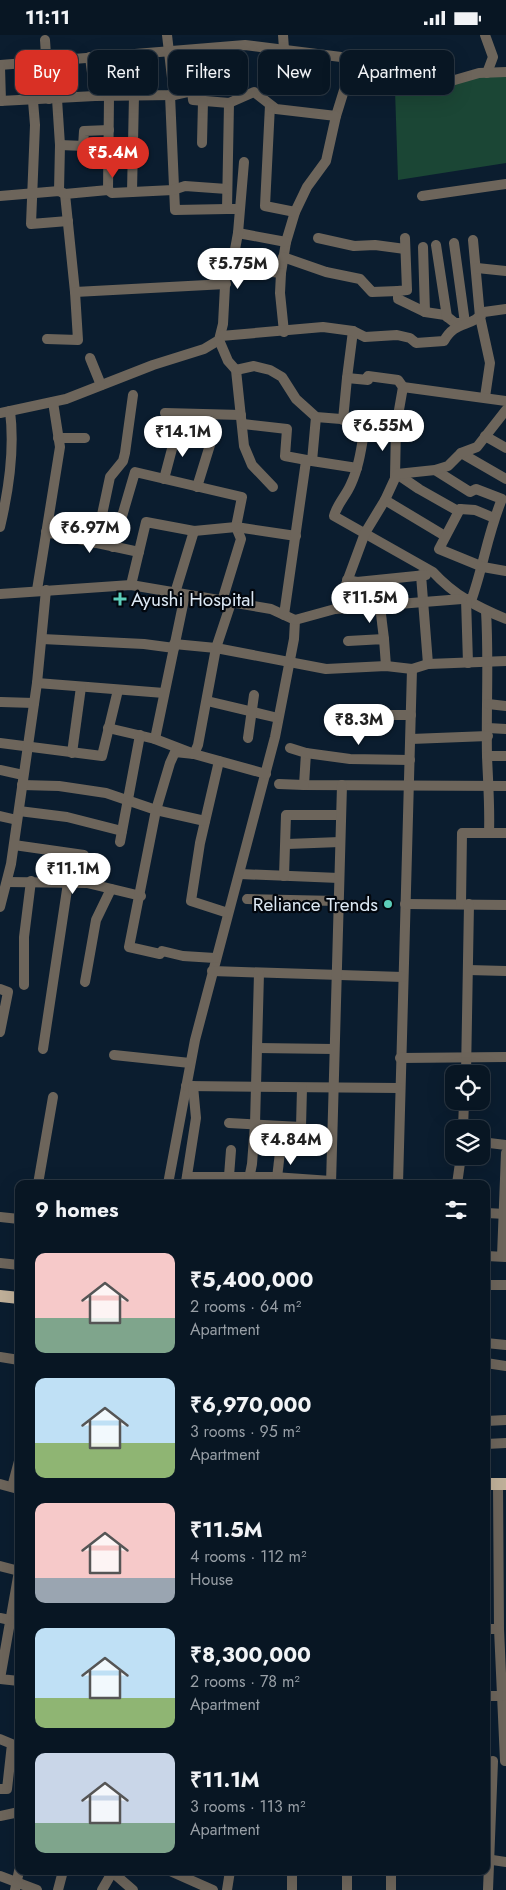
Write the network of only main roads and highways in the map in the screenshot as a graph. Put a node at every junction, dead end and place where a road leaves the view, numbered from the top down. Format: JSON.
{"nodes":[{"id":1,"x":0,"y":1296,"type":"edge"},
{"id":2,"x":15,"y":1298,"type":"edge"}],
"edges":[{"from":1,"to":2,"type":"main road"}]}
